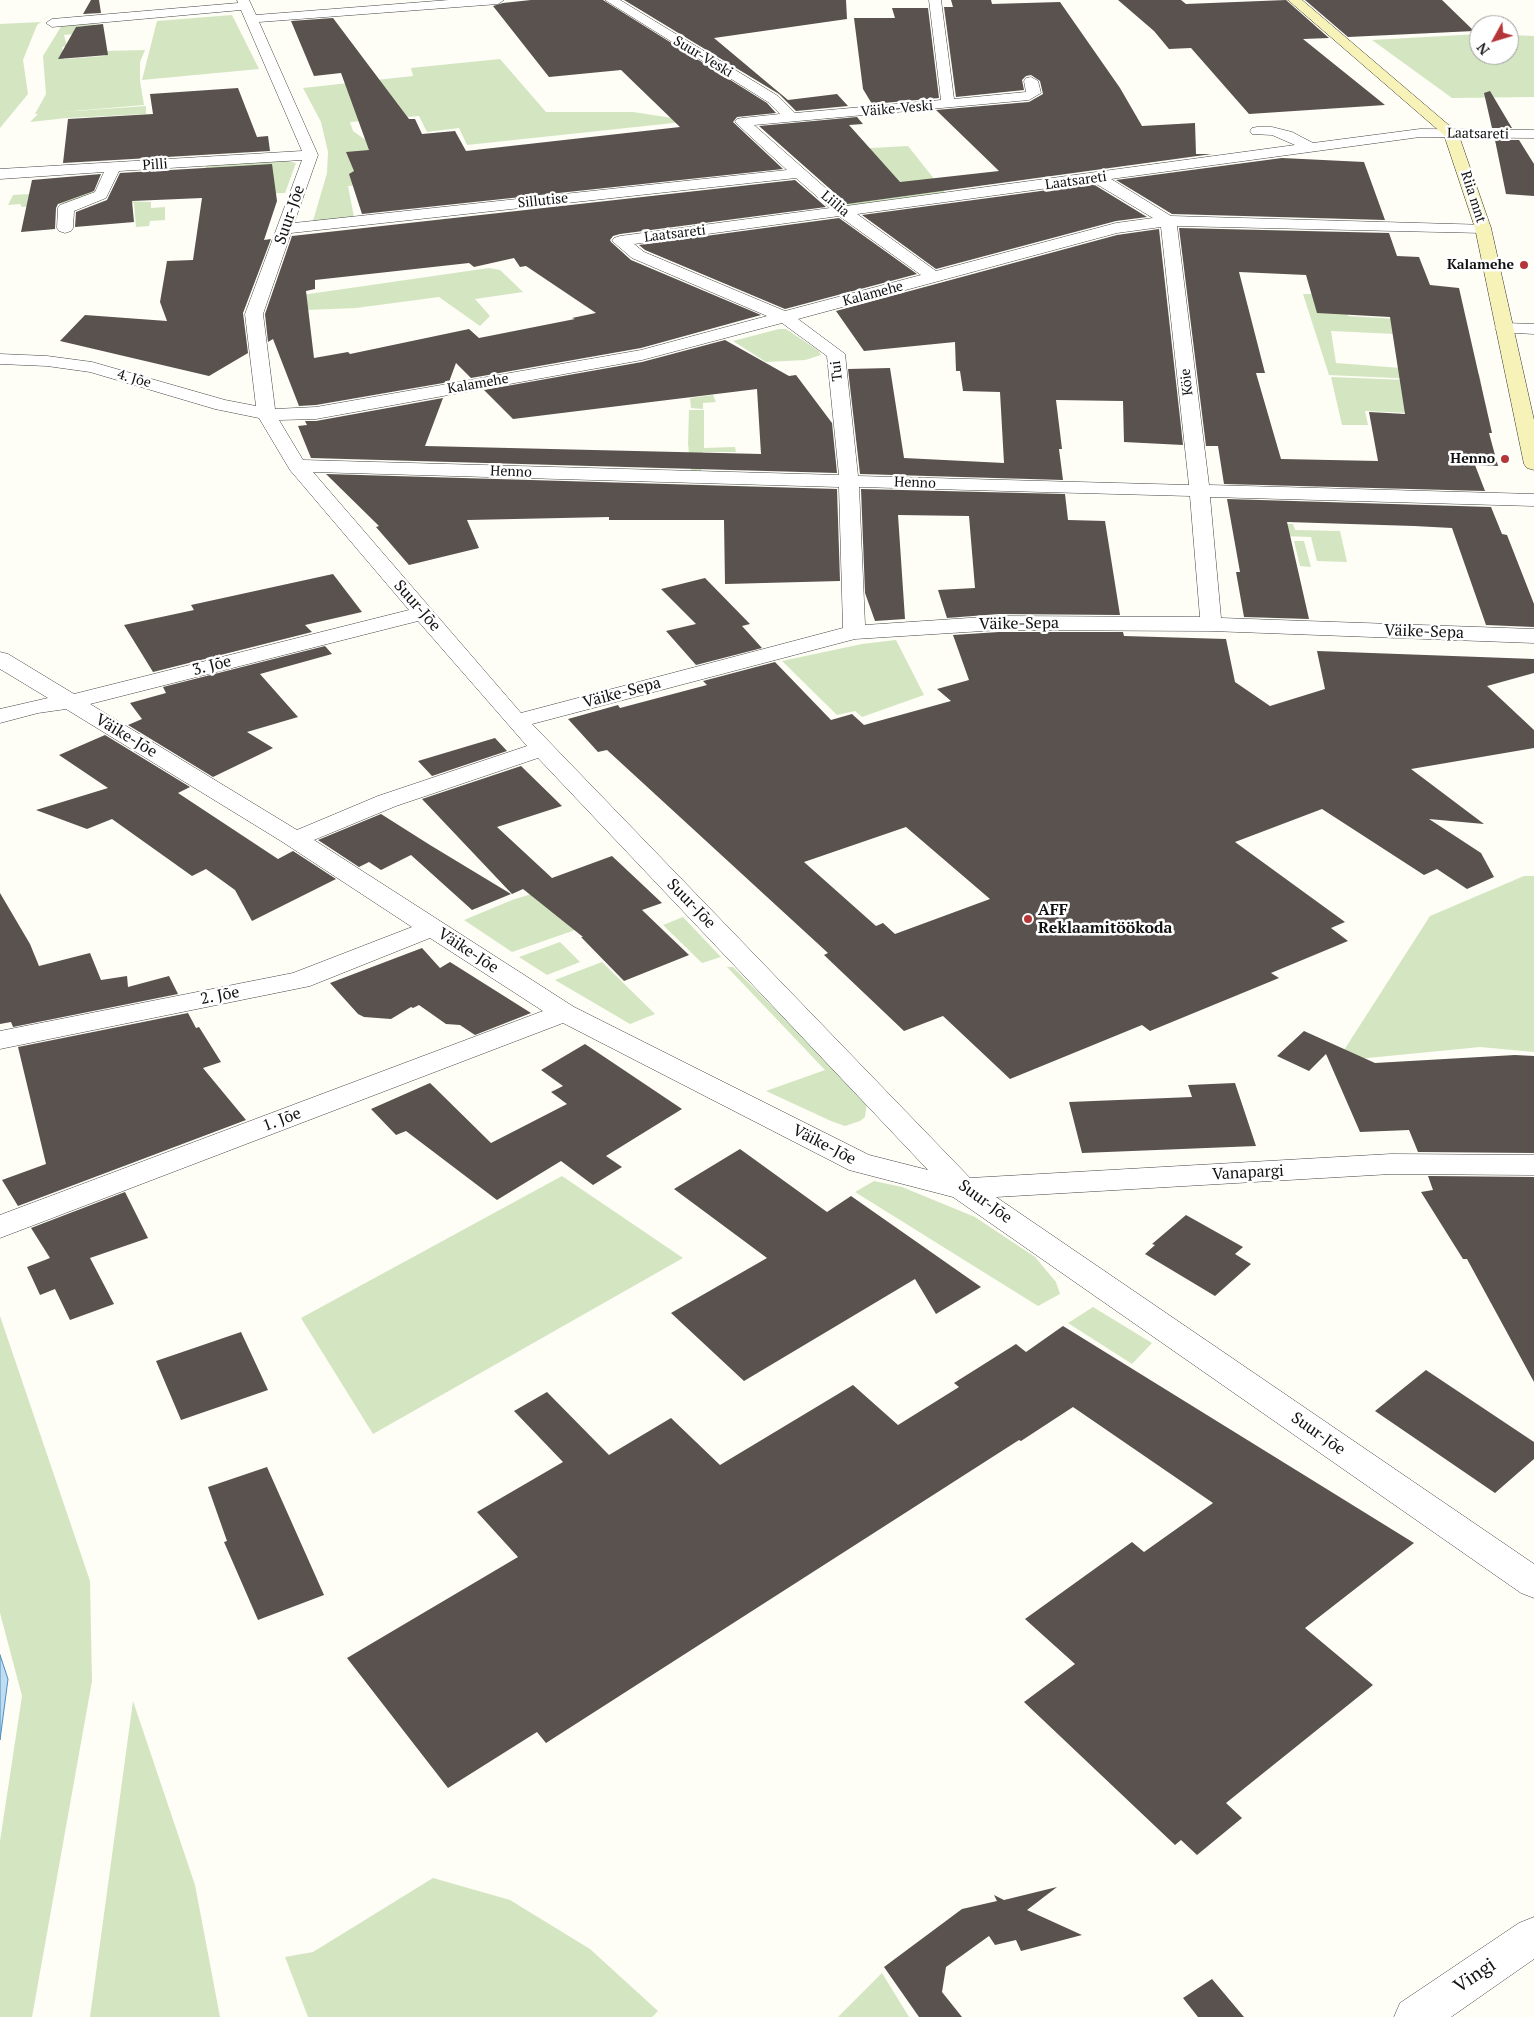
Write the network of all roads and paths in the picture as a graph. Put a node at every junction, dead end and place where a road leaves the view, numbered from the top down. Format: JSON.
{"nodes":[{"id":1,"x":498,"y":0,"type":"edge"},
{"id":2,"x":611,"y":0,"type":"edge"},
{"id":3,"x":935,"y":0,"type":"edge"},
{"id":4,"x":1294,"y":0,"type":"edge"},
{"id":5,"x":247,"y":8,"type":"edge"},
{"id":6,"x":52,"y":23,"type":"dead end"},
{"id":7,"x":1030,"y":81,"type":"dead end"},
{"id":8,"x":948,"y":104,"type":"junction"},
{"id":9,"x":792,"y":118,"type":"junction"},
{"id":10,"x":742,"y":122,"type":"joint"},
{"id":11,"x":1257,"y":131,"type":"dead end"},
{"id":12,"x":1451,"y":133,"type":"junction"},
{"id":13,"x":1534,"y":134,"type":"edge"},
{"id":14,"x":1309,"y":147,"type":"junction"},
{"id":15,"x":311,"y":155,"type":"junction"},
{"id":16,"x":113,"y":168,"type":"junction"},
{"id":17,"x":0,"y":174,"type":"edge"},
{"id":18,"x":800,"y":174,"type":"junction"},
{"id":19,"x":1098,"y":178,"type":"junction"},
{"id":20,"x":844,"y":212,"type":"junction"},
{"id":21,"x":1168,"y":222,"type":"junction"},
{"id":22,"x":65,"y":228,"type":"dead end"},
{"id":23,"x":1483,"y":228,"type":"junction"},
{"id":24,"x":286,"y":229,"type":"junction"},
{"id":25,"x":620,"y":241,"type":"joint"},
{"id":26,"x":934,"y":277,"type":"junction"},
{"id":27,"x":786,"y":318,"type":"junction"},
{"id":28,"x":1504,"y":328,"type":"junction"},
{"id":29,"x":1534,"y":329,"type":"edge"},
{"id":30,"x":0,"y":359,"type":"edge"},
{"id":31,"x":266,"y":414,"type":"junction"},
{"id":32,"x":1534,"y":464,"type":"edge"},
{"id":33,"x":297,"y":466,"type":"junction"},
{"id":34,"x":849,"y":481,"type":"junction"},
{"id":35,"x":1200,"y":492,"type":"junction"},
{"id":36,"x":1534,"y":500,"type":"edge"},
{"id":37,"x":423,"y":613,"type":"junction"},
{"id":38,"x":1211,"y":624,"type":"junction"},
{"id":39,"x":854,"y":632,"type":"junction"},
{"id":40,"x":1534,"y":636,"type":"edge"},
{"id":41,"x":0,"y":659,"type":"edge"},
{"id":42,"x":70,"y":702,"type":"junction"},
{"id":43,"x":0,"y":716,"type":"edge"},
{"id":44,"x":516,"y":721,"type":"junction"},
{"id":45,"x":543,"y":750,"type":"junction"},
{"id":46,"x":296,"y":839,"type":"junction"},
{"id":47,"x":432,"y":928,"type":"junction"},
{"id":48,"x":564,"y":1013,"type":"junction"},
{"id":49,"x":0,"y":1040,"type":"edge"},
{"id":50,"x":1534,"y":1165,"type":"edge"},
{"id":51,"x":963,"y":1189,"type":"junction"},
{"id":52,"x":0,"y":1227,"type":"edge"},
{"id":53,"x":1534,"y":1583,"type":"edge"},
{"id":54,"x":1534,"y":1936,"type":"edge"},
{"id":55,"x":1415,"y":2017,"type":"edge"}],
"edges":[{"from":1,"to":5,"type":"street"},
{"from":2,"to":9,"type":"street","name":"Suur-Veski"},
{"from":3,"to":8,"type":"street","name":"Väike-Veski"},
{"from":4,"to":12,"type":"main road"},
{"from":5,"to":6,"type":"street"},
{"from":5,"to":15,"type":"street"},
{"from":7,"to":8,"type":"street"},
{"from":8,"to":9,"type":"street","name":"Väike-Veski"},
{"from":9,"to":10,"type":"street","name":"Väike-Veski"},
{"from":10,"to":18,"type":"street","name":"Liilia"},
{"from":11,"to":14,"type":"street"},
{"from":12,"to":13,"type":"street","name":"Laatsareti"},
{"from":12,"to":14,"type":"street","name":"Laatsareti"},
{"from":12,"to":23,"type":"main road","name":"Riia mnt"},
{"from":14,"to":19,"type":"street","name":"Laatsareti"},
{"from":15,"to":16,"type":"street","name":"Pilli"},
{"from":15,"to":24,"type":"street","name":"Suur-Jõe"},
{"from":16,"to":17,"type":"street","name":"Pilli"},
{"from":16,"to":22,"type":"street"},
{"from":18,"to":20,"type":"street","name":"Liilia"},
{"from":18,"to":24,"type":"street","name":"Sillutise"},
{"from":19,"to":20,"type":"street","name":"Laatsareti"},
{"from":19,"to":21,"type":"street"},
{"from":20,"to":25,"type":"street","name":"Laatsareti"},
{"from":20,"to":26,"type":"street","name":"Liilia"},
{"from":21,"to":23,"type":"street","name":"Kalamehe"},
{"from":21,"to":26,"type":"street","name":"Kalamehe"},
{"from":21,"to":35,"type":"street","name":"Köie"},
{"from":23,"to":28,"type":"main road","name":"Riia mnt"},
{"from":24,"to":31,"type":"street","name":"Suur-Jõe"},
{"from":25,"to":27,"type":"street","name":"Tui"},
{"from":26,"to":27,"type":"street","name":"Kalamehe"},
{"from":27,"to":31,"type":"street","name":"Kalamehe"},
{"from":27,"to":34,"type":"street","name":"Tui"},
{"from":28,"to":29,"type":"street"},
{"from":28,"to":32,"type":"main road","name":"Riia mnt"},
{"from":30,"to":31,"type":"street","name":"4. Jõe"},
{"from":31,"to":33,"type":"street","name":"Suur-Jõe"},
{"from":33,"to":34,"type":"street","name":"Henno"},
{"from":33,"to":37,"type":"street","name":"Suur-Jõe"},
{"from":34,"to":35,"type":"street","name":"Henno"},
{"from":34,"to":39,"type":"street","name":"Tui"},
{"from":35,"to":36,"type":"street","name":"Henno"},
{"from":35,"to":38,"type":"street","name":"Köie"},
{"from":37,"to":42,"type":"street","name":"3. Jõe"},
{"from":37,"to":44,"type":"street","name":"Suur-Jõe"},
{"from":38,"to":39,"type":"street","name":"Väike-Sepa"},
{"from":38,"to":40,"type":"street","name":"Väike-Sepa"},
{"from":39,"to":44,"type":"street","name":"Väike-Sepa"},
{"from":41,"to":42,"type":"street","name":"Väike-Jõe"},
{"from":42,"to":43,"type":"street","name":"3. Jõe"},
{"from":42,"to":46,"type":"street","name":"Väike-Jõe"},
{"from":44,"to":45,"type":"street","name":"Suur-Jõe"},
{"from":45,"to":46,"type":"street"},
{"from":45,"to":51,"type":"street","name":"Suur-Jõe"},
{"from":46,"to":47,"type":"street","name":"Väike-Jõe"},
{"from":47,"to":48,"type":"street","name":"Väike-Jõe"},
{"from":47,"to":49,"type":"street","name":"2. Jõe"},
{"from":48,"to":51,"type":"street","name":"Väike-Jõe"},
{"from":48,"to":52,"type":"street","name":"1. Jõe"},
{"from":50,"to":51,"type":"street","name":"Vanapargi"},
{"from":51,"to":53,"type":"street","name":"Suur-Jõe"},
{"from":54,"to":55,"type":"street","name":"Vingi"}]}
